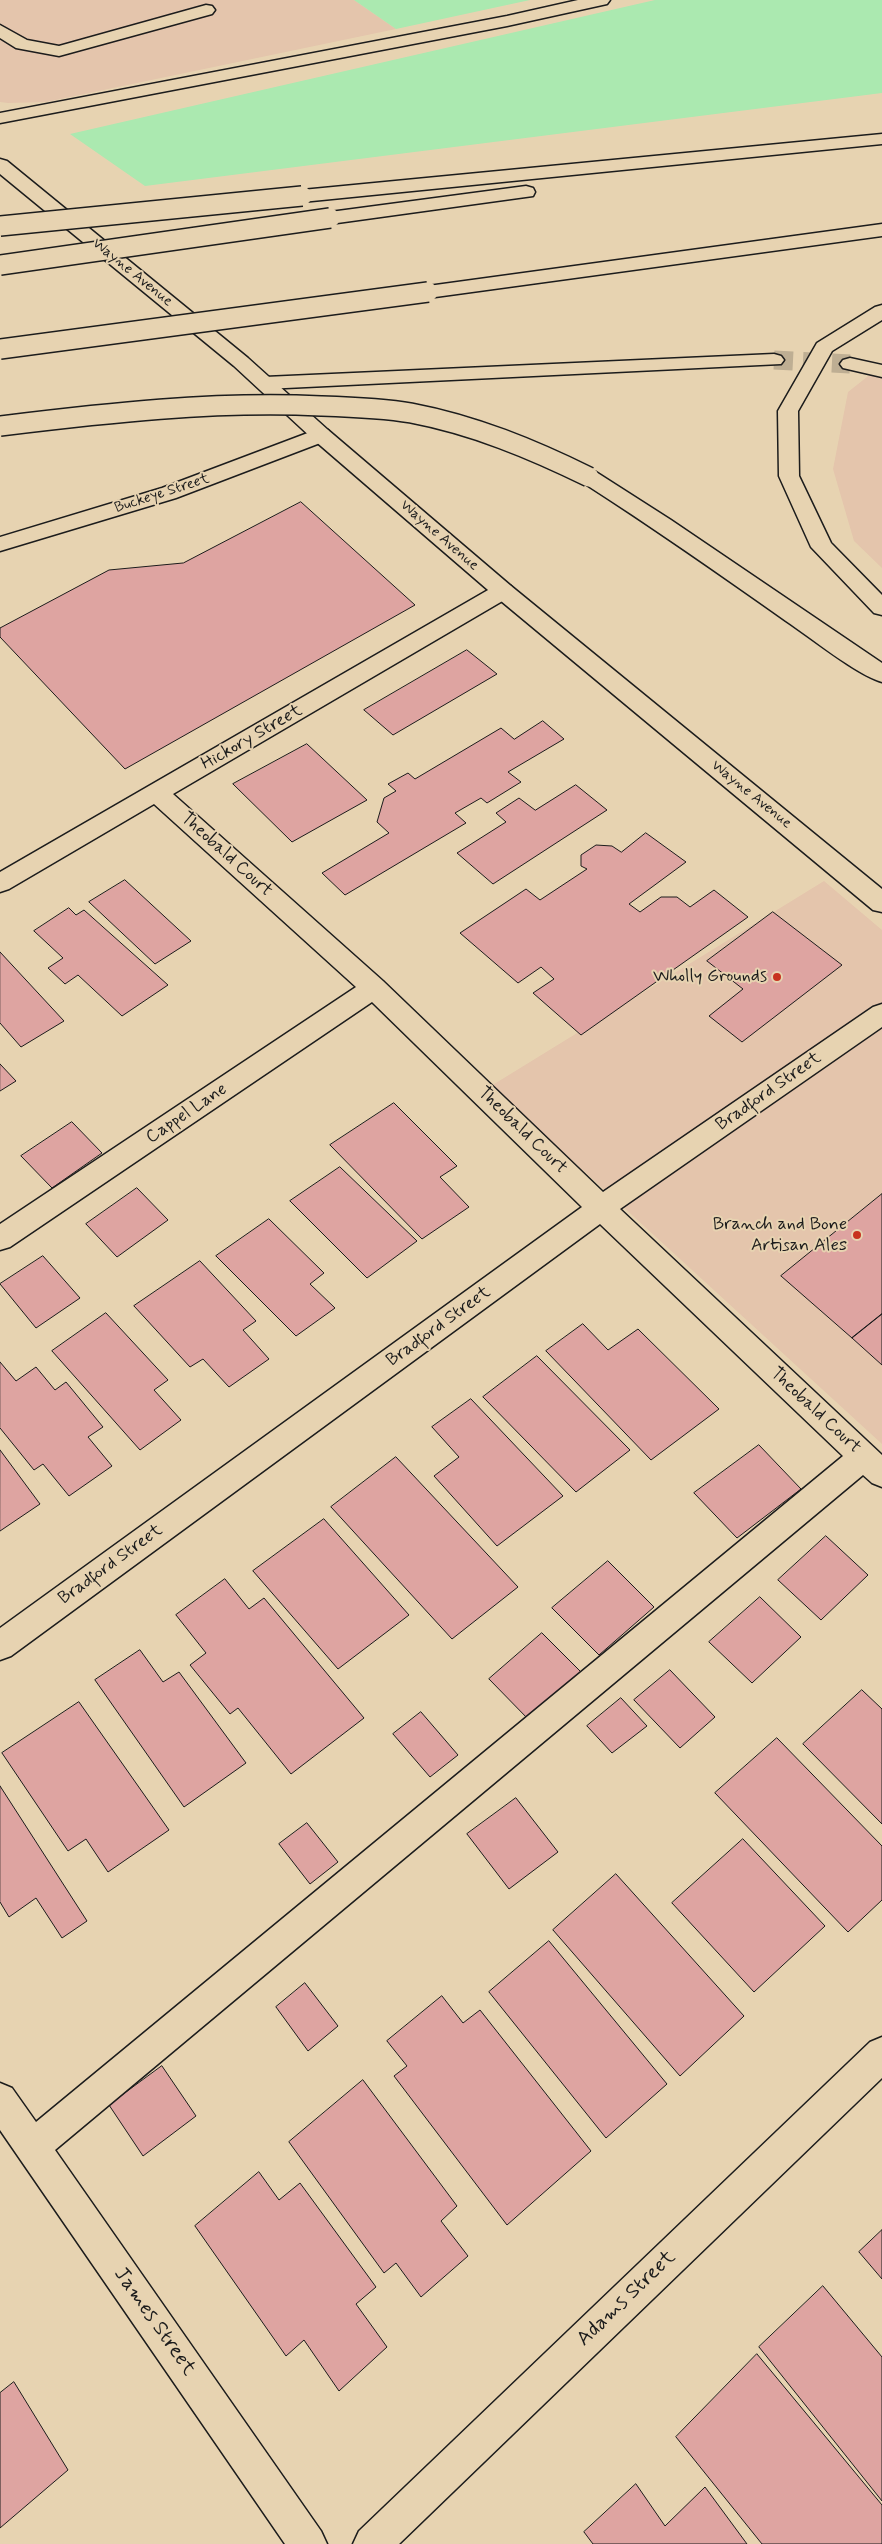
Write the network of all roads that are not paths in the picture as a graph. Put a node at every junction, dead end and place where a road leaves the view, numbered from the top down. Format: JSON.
{"nodes":[{"id":1,"x":601,"y":0,"type":"edge"},
{"id":2,"x":206,"y":10,"type":"dead end"},
{"id":3,"x":0,"y":30,"type":"edge"},
{"id":4,"x":0,"y":118,"type":"edge"},
{"id":5,"x":882,"y":139,"type":"edge"},
{"id":6,"x":882,"y":144,"type":"edge"},
{"id":7,"x":0,"y":165,"type":"edge"},
{"id":8,"x":0,"y":226,"type":"edge"},
{"id":9,"x":882,"y":230,"type":"edge"},
{"id":10,"x":0,"y":265,"type":"edge"},
{"id":11,"x":882,"y":311,"type":"edge"},
{"id":12,"x":0,"y":349,"type":"edge"},
{"id":13,"x":774,"y":360,"type":"tunnel mouth"},
{"id":14,"x":850,"y":364,"type":"tunnel mouth"},
{"id":15,"x":882,"y":371,"type":"edge"},
{"id":16,"x":265,"y":384,"type":"junction"},
{"id":17,"x":0,"y":426,"type":"edge"},
{"id":18,"x":321,"y":435,"type":"junction"},
{"id":19,"x":0,"y":544,"type":"edge"},
{"id":20,"x":503,"y":591,"type":"junction"},
{"id":21,"x":882,"y":608,"type":"edge"},
{"id":22,"x":882,"y":674,"type":"edge"},
{"id":23,"x":157,"y":793,"type":"junction"},
{"id":24,"x":0,"y":883,"type":"edge"},
{"id":25,"x":882,"y":903,"type":"edge"},
{"id":26,"x":374,"y":988,"type":"junction"},
{"id":27,"x":882,"y":1014,"type":"edge"},
{"id":28,"x":601,"y":1208,"type":"junction"},
{"id":29,"x":0,"y":1239,"type":"edge"},
{"id":30,"x":873,"y":1466,"type":"edge"},
{"id":31,"x":0,"y":1646,"type":"edge"},
{"id":32,"x":882,"y":2054,"type":"edge"},
{"id":33,"x":0,"y":2100,"type":"edge"},
{"id":34,"x":32,"y":2147,"type":"junction"},
{"id":35,"x":308,"y":2544,"type":"edge"},
{"id":36,"x":372,"y":2544,"type":"edge"}],
"edges":[{"from":1,"to":4,"type":"main road"},
{"from":2,"to":3,"type":"main road"},
{"from":5,"to":8,"type":"main road","bridge":true},
{"from":6,"to":10,"type":"main road","bridge":true},
{"from":7,"to":16,"type":"main road","name":"Wayne Avenue"},
{"from":9,"to":12,"type":"main road","bridge":true},
{"from":11,"to":21,"type":"main road"},
{"from":13,"to":16,"type":"main road"},
{"from":14,"to":15,"type":"main road"},
{"from":16,"to":18,"type":"main road","name":"Wayne Avenue"},
{"from":17,"to":22,"type":"main road","bridge":true},
{"from":18,"to":19,"type":"main road","name":"Buckeye Street"},
{"from":18,"to":20,"type":"main road","name":"Wayne Avenue"},
{"from":20,"to":23,"type":"main road","name":"Hickory Street"},
{"from":20,"to":25,"type":"main road","name":"Wayne Avenue"},
{"from":23,"to":24,"type":"main road","name":"Hickory Street"},
{"from":23,"to":26,"type":"main road","name":"Theobald Court"},
{"from":26,"to":28,"type":"main road","name":"Theobald Court"},
{"from":26,"to":29,"type":"main road","name":"Cappel Lane"},
{"from":27,"to":28,"type":"main road","name":"Bradford Street"},
{"from":28,"to":30,"type":"main road","name":"Theobald Court"},
{"from":28,"to":31,"type":"main road","name":"Bradford Street"},
{"from":30,"to":34,"type":"main road"},
{"from":32,"to":36,"type":"main road","name":"Adams Street"},
{"from":33,"to":34,"type":"main road","name":"James Street"},
{"from":34,"to":35,"type":"main road","name":"James Street"}]}
